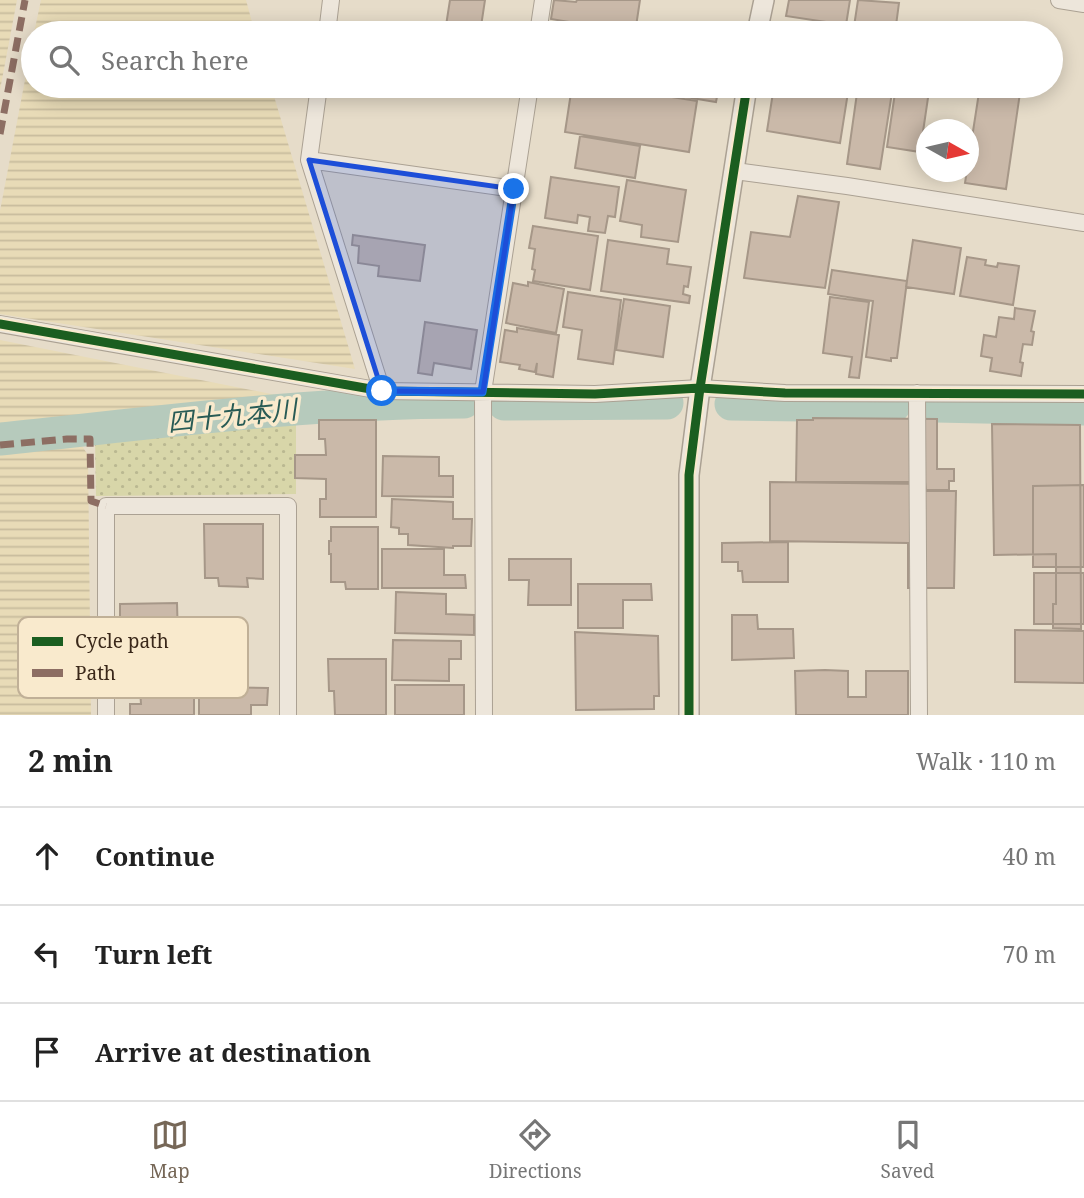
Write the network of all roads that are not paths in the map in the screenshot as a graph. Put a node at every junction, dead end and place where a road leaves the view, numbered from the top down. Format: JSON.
{"nodes":[{"id":1,"x":331,"y":0,"type":"edge"},
{"id":2,"x":543,"y":0,"type":"edge"},
{"id":3,"x":764,"y":0,"type":"edge"},
{"id":4,"x":1059,"y":0,"type":"edge"},
{"id":5,"x":1084,"y":4,"type":"edge"},
{"id":6,"x":328,"y":21,"type":"edge"},
{"id":7,"x":540,"y":21,"type":"edge"},
{"id":8,"x":760,"y":21,"type":"edge"},
{"id":9,"x":317,"y":98,"type":"edge"},
{"id":10,"x":528,"y":98,"type":"edge"},
{"id":11,"x":745,"y":98,"type":"edge"},
{"id":12,"x":309,"y":160,"type":"junction"},
{"id":13,"x":735,"y":172,"type":"junction"},
{"id":14,"x":514,"y":189,"type":"junction"},
{"id":15,"x":1084,"y":223,"type":"edge"},
{"id":16,"x":0,"y":324,"type":"edge"},
{"id":17,"x":700,"y":388,"type":"junction"},
{"id":18,"x":382,"y":391,"type":"junction"},
{"id":19,"x":482,"y":392,"type":"junction"},
{"id":20,"x":917,"y":393,"type":"junction"},
{"id":21,"x":1084,"y":394,"type":"edge"},
{"id":22,"x":106,"y":617,"type":"edge"},
{"id":23,"x":288,"y":715,"type":"edge"},
{"id":24,"x":484,"y":715,"type":"edge"},
{"id":25,"x":689,"y":715,"type":"edge"},
{"id":26,"x":919,"y":715,"type":"edge"}],
"edges":[{"from":1,"to":6,"type":"street"},
{"from":2,"to":7,"type":"street"},
{"from":3,"to":8,"type":"street"},
{"from":4,"to":5,"type":"street"},
{"from":9,"to":12,"type":"street"},
{"from":10,"to":14,"type":"street"},
{"from":11,"to":13,"type":"street"},
{"from":12,"to":14,"type":"street"},
{"from":12,"to":18,"type":"street"},
{"from":13,"to":15,"type":"street"},
{"from":13,"to":17,"type":"street"},
{"from":14,"to":19,"type":"street"},
{"from":16,"to":18,"type":"street"},
{"from":17,"to":19,"type":"street"},
{"from":17,"to":20,"type":"street"},
{"from":17,"to":25,"type":"street"},
{"from":18,"to":19,"type":"street"},
{"from":19,"to":24,"type":"street"},
{"from":20,"to":21,"type":"street"},
{"from":20,"to":26,"type":"street"},
{"from":22,"to":23,"type":"street"}]}
